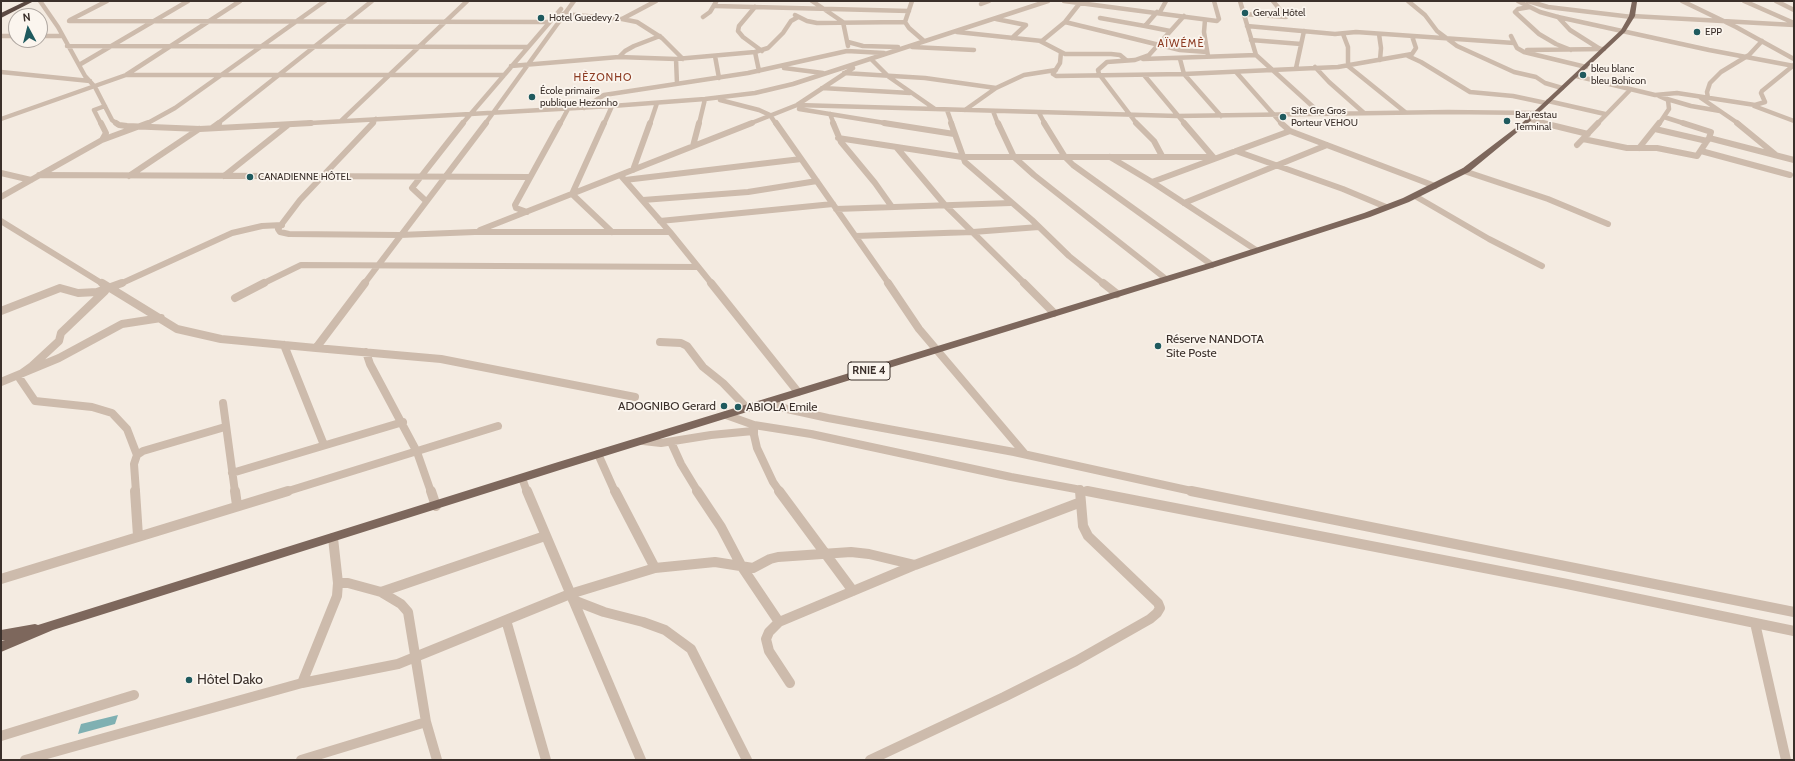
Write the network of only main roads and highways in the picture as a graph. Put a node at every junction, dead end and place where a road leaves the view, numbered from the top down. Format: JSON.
{"nodes":[{"id":1,"x":25,"y":1,"type":"edge"},
{"id":2,"x":31,"y":1,"type":"edge"},
{"id":3,"x":1635,"y":1,"type":"edge"},
{"id":4,"x":1,"y":12,"type":"edge"},
{"id":5,"x":1,"y":16,"type":"edge"},
{"id":6,"x":49,"y":626,"type":"junction"},
{"id":7,"x":1,"y":635,"type":"edge"},
{"id":8,"x":1,"y":648,"type":"edge"}],
"edges":[{"from":1,"to":4,"type":"highway"},
{"from":2,"to":5,"type":"highway"},
{"from":3,"to":6,"type":"main road","number":"RNIE 4"},
{"from":6,"to":7,"type":"main road","number":"RNIE 4"},
{"from":6,"to":8,"type":"main road","number":"RNIE 4"}]}
